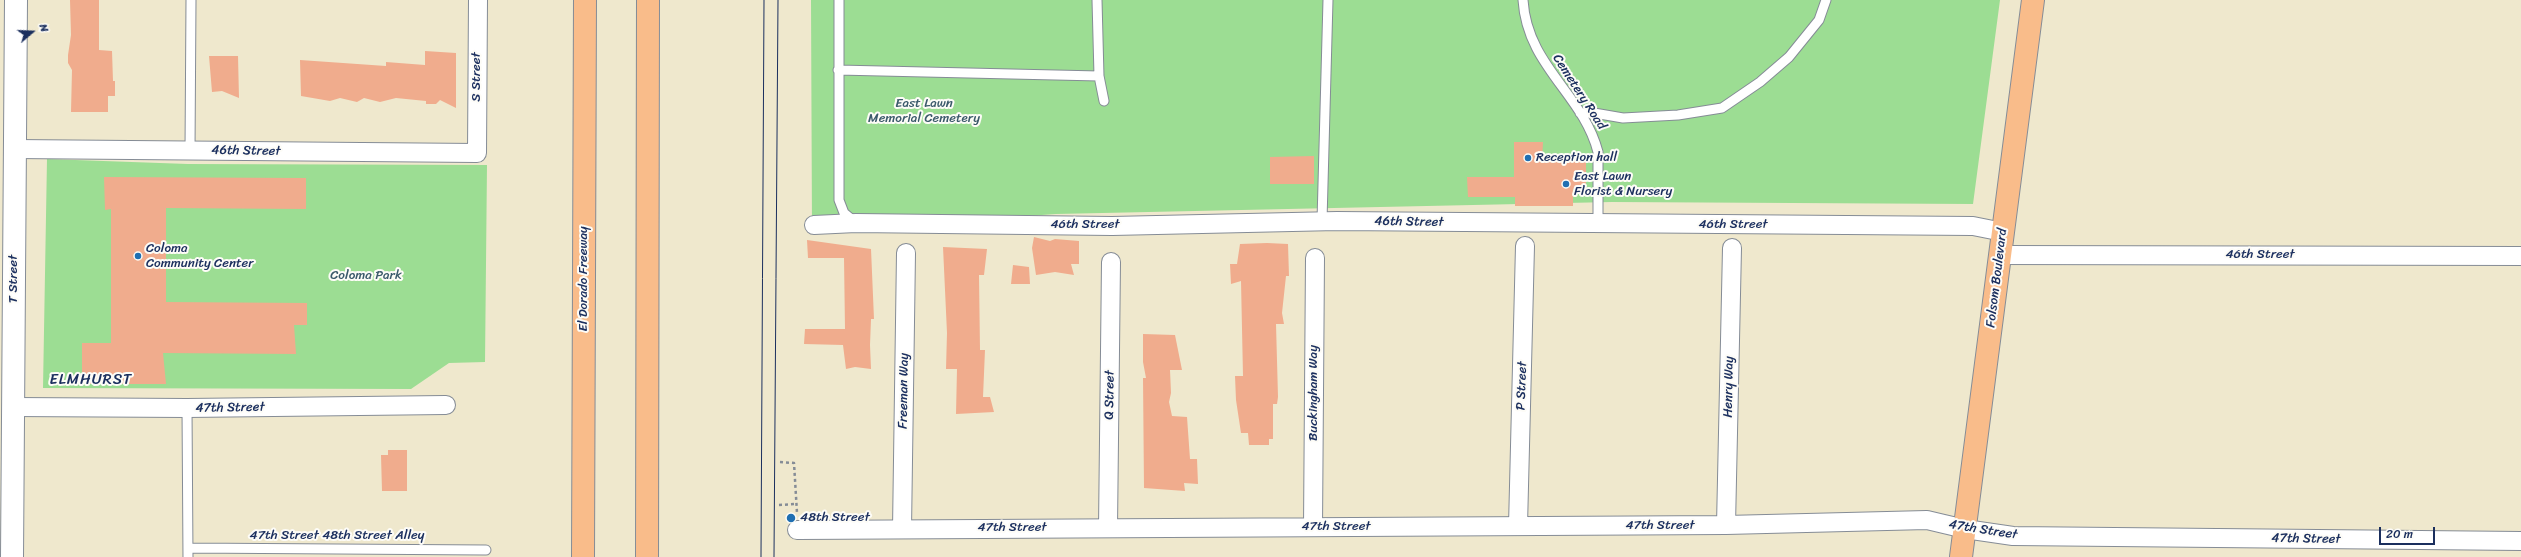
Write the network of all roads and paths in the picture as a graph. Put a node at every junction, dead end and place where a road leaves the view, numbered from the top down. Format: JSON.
{"nodes":[{"id":1,"x":16,"y":0,"type":"edge"},
{"id":2,"x":191,"y":0,"type":"edge"},
{"id":3,"x":478,"y":0,"type":"edge"},
{"id":4,"x":585,"y":0,"type":"edge"},
{"id":5,"x":648,"y":0,"type":"edge"},
{"id":6,"x":839,"y":0,"type":"edge"},
{"id":7,"x":1097,"y":0,"type":"edge"},
{"id":8,"x":1328,"y":0,"type":"edge"},
{"id":9,"x":1524,"y":0,"type":"edge"},
{"id":10,"x":1826,"y":0,"type":"edge"},
{"id":11,"x":2033,"y":0,"type":"edge"},
{"id":12,"x":838,"y":70,"type":"junction"},
{"id":13,"x":1099,"y":76,"type":"junction"},
{"id":14,"x":1104,"y":101,"type":"dead end"},
{"id":15,"x":1580,"y":113,"type":"junction"},
{"id":16,"x":15,"y":149,"type":"junction"},
{"id":17,"x":190,"y":151,"type":"junction"},
{"id":18,"x":477,"y":153,"type":"joint"},
{"id":19,"x":1322,"y":221,"type":"junction"},
{"id":20,"x":856,"y":223,"type":"junction"},
{"id":21,"x":1598,"y":224,"type":"junction"},
{"id":22,"x":814,"y":225,"type":"dead end"},
{"id":23,"x":2003,"y":232,"type":"junction"},
{"id":24,"x":1525,"y":246,"type":"dead end"},
{"id":25,"x":1732,"y":248,"type":"dead end"},
{"id":26,"x":906,"y":253,"type":"dead end"},
{"id":27,"x":2000,"y":255,"type":"junction"},
{"id":28,"x":2521,"y":256,"type":"edge"},
{"id":29,"x":1315,"y":258,"type":"dead end"},
{"id":30,"x":1112,"y":262,"type":"dead end"},
{"id":31,"x":446,"y":405,"type":"dead end"},
{"id":32,"x":13,"y":407,"type":"junction"},
{"id":33,"x":187,"y":408,"type":"junction"},
{"id":34,"x":780,"y":462,"type":"dead end"},
{"id":35,"x":797,"y":504,"type":"junction"},
{"id":36,"x":779,"y":505,"type":"dead end"},
{"id":37,"x":1726,"y":525,"type":"junction"},
{"id":38,"x":1518,"y":526,"type":"junction"},
{"id":39,"x":1313,"y":527,"type":"junction"},
{"id":40,"x":1108,"y":528,"type":"junction"},
{"id":41,"x":902,"y":529,"type":"junction"},
{"id":42,"x":1965,"y":529,"type":"junction"},
{"id":43,"x":797,"y":530,"type":"joint"},
{"id":44,"x":2521,"y":541,"type":"edge"},
{"id":45,"x":486,"y":550,"type":"dead end"},
{"id":46,"x":188,"y":552,"type":"edge"},
{"id":47,"x":12,"y":557,"type":"edge"},
{"id":48,"x":583,"y":557,"type":"edge"},
{"id":49,"x":647,"y":557,"type":"edge"},
{"id":50,"x":1961,"y":557,"type":"edge"}],
"edges":[{"from":1,"to":16,"type":"street","name":"T Street"},
{"from":2,"to":17,"type":"lane"},
{"from":3,"to":18,"type":"street","name":"S Street"},
{"from":4,"to":48,"type":"main road","name":"El Dorado Freeway"},
{"from":5,"to":49,"type":"main road"},
{"from":6,"to":12,"type":"lane"},
{"from":7,"to":13,"type":"lane"},
{"from":8,"to":19,"type":"lane"},
{"from":9,"to":15,"type":"lane","name":"Cemetery Road"},
{"from":10,"to":15,"type":"lane"},
{"from":11,"to":23,"type":"main road","name":"Folsom Boulevard"},
{"from":12,"to":13,"type":"lane"},
{"from":12,"to":20,"type":"lane"},
{"from":13,"to":14,"type":"lane"},
{"from":15,"to":21,"type":"lane","name":"Cemetery Road"},
{"from":16,"to":17,"type":"street","name":"46th Street"},
{"from":16,"to":32,"type":"street","name":"T Street"},
{"from":17,"to":18,"type":"street","name":"46th Street"},
{"from":19,"to":20,"type":"street","name":"46th Street"},
{"from":19,"to":21,"type":"street","name":"46th Street"},
{"from":20,"to":22,"type":"street","name":"46th Street"},
{"from":21,"to":23,"type":"street","name":"46th Street"},
{"from":23,"to":27,"type":"main road","name":"Folsom Boulevard"},
{"from":24,"to":38,"type":"street","name":"P Street"},
{"from":25,"to":37,"type":"street","name":"Henry Way"},
{"from":26,"to":41,"type":"street","name":"Freeman Way"},
{"from":27,"to":28,"type":"street","name":"46th Street"},
{"from":27,"to":42,"type":"main road","name":"Folsom Boulevard"},
{"from":29,"to":39,"type":"street","name":"Buckingham Way"},
{"from":30,"to":40,"type":"street","name":"Q Street"},
{"from":31,"to":33,"type":"street","name":"47th Street"},
{"from":32,"to":33,"type":"street","name":"47th Street"},
{"from":32,"to":47,"type":"street","name":"T Street"},
{"from":33,"to":46,"type":"lane"},
{"from":34,"to":35,"type":"path"},
{"from":35,"to":36,"type":"path"},
{"from":35,"to":43,"type":"path"},
{"from":37,"to":38,"type":"street","name":"47th Street"},
{"from":37,"to":42,"type":"street","name":"47th Street"},
{"from":38,"to":39,"type":"street","name":"47th Street"},
{"from":39,"to":40,"type":"street","name":"47th Street"},
{"from":40,"to":41,"type":"street","name":"47th Street"},
{"from":41,"to":43,"type":"street","name":"47th Street"},
{"from":42,"to":44,"type":"street","name":"47th Street"},
{"from":42,"to":50,"type":"main road","name":"Folsom Boulevard"},
{"from":45,"to":46,"type":"lane","name":"47th Street 48th Street Alley"}]}
